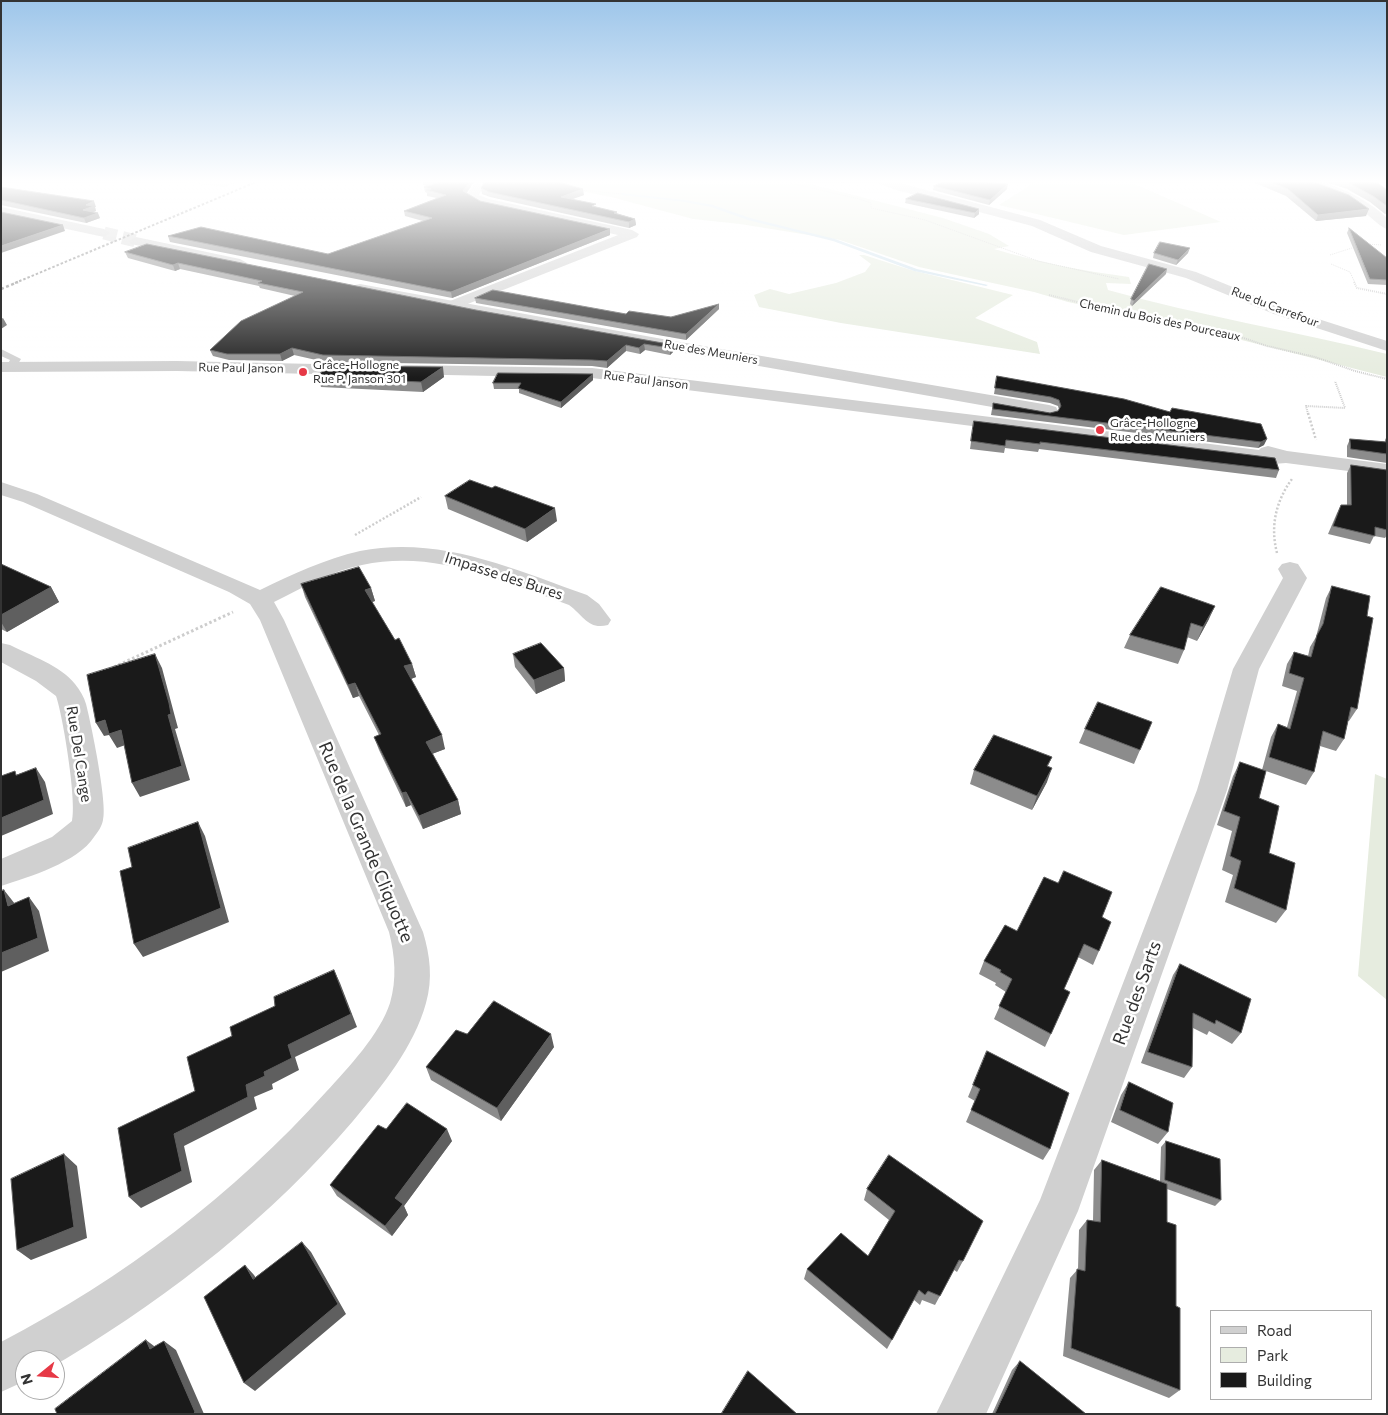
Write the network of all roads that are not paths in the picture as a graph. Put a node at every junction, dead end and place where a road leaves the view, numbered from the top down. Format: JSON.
{"nodes":[{"id":1,"x":163,"y":246,"type":"tunnel mouth"},
{"id":2,"x":602,"y":246,"type":"edge"},
{"id":3,"x":1091,"y":246,"type":"edge"},
{"id":4,"x":259,"y":268,"type":"edge"},
{"id":5,"x":345,"y":285,"type":"edge"},
{"id":6,"x":455,"y":304,"type":"junction"},
{"id":7,"x":1387,"y":346,"type":"edge"},
{"id":8,"x":1,"y":352,"type":"edge"},
{"id":9,"x":6,"y":367,"type":"edge"},
{"id":10,"x":1067,"y":415,"type":"edge"},
{"id":11,"x":1097,"y":420,"type":"edge"},
{"id":12,"x":1286,"y":457,"type":"junction"},
{"id":13,"x":1387,"y":470,"type":"edge"},
{"id":14,"x":1,"y":488,"type":"edge"},
{"id":15,"x":1290,"y":569,"type":"road end"},
{"id":16,"x":260,"y":600,"type":"junction"},
{"id":17,"x":599,"y":620,"type":"dead end"},
{"id":18,"x":1,"y":652,"type":"edge"},
{"id":19,"x":1,"y":874,"type":"edge"},
{"id":20,"x":1,"y":1368,"type":"edge"},
{"id":21,"x":960,"y":1414,"type":"edge"}],
"edges":[{"from":1,"to":4,"type":"street"},
{"from":2,"to":6,"type":"street"},
{"from":3,"to":7,"type":"street","name":"Rue du Carrefour"},
{"from":5,"to":6,"type":"street","name":"Rue des Meuniers"},
{"from":6,"to":10,"type":"street","name":"Rue des Meuniers"},
{"from":8,"to":9,"type":"lane"},
{"from":9,"to":12,"type":"street","name":"Rue Paul Janson"},
{"from":11,"to":12,"type":"street"},
{"from":12,"to":13,"type":"street"},
{"from":14,"to":16,"type":"street"},
{"from":15,"to":21,"type":"street","name":"Rue des Sarts"},
{"from":16,"to":17,"type":"street","name":"Impasse des Bures"},
{"from":16,"to":20,"type":"street","name":"Rue de la Grande Cliquotte"},
{"from":18,"to":19,"type":"street","name":"Rue Del Cange"}]}
